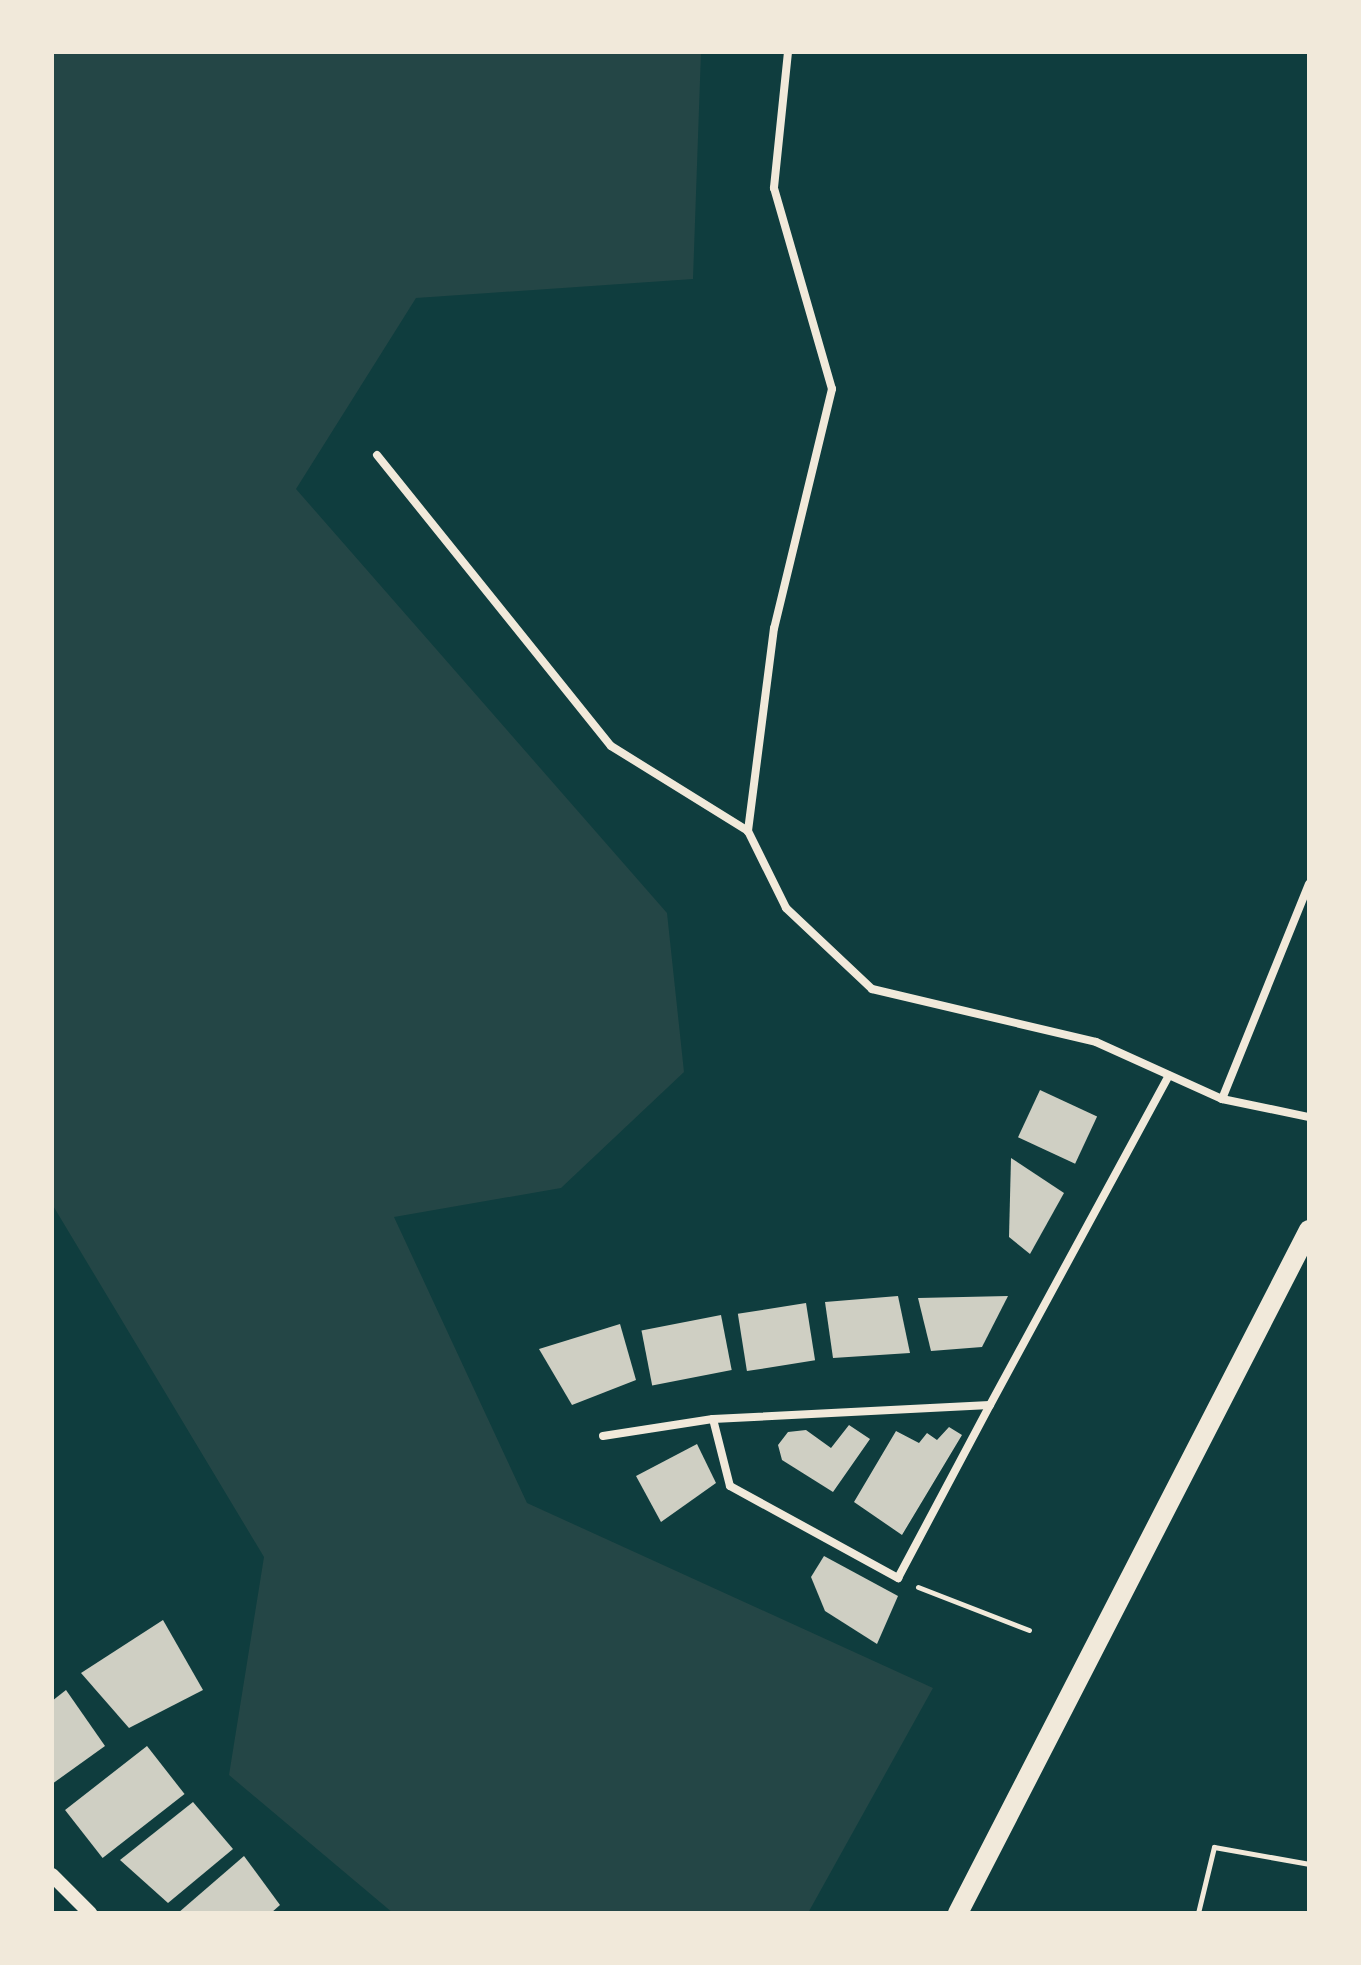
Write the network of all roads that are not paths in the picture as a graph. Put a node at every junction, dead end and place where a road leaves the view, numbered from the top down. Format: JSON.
{"nodes":[{"id":1,"x":788,"y":52,"type":"edge"},
{"id":2,"x":377,"y":455,"type":"dead end"},
{"id":3,"x":748,"y":831,"type":"junction"},
{"id":4,"x":1309,"y":884,"type":"edge"},
{"id":5,"x":1169,"y":1076,"type":"junction"},
{"id":6,"x":1222,"y":1099,"type":"junction"},
{"id":7,"x":1309,"y":1117,"type":"edge"},
{"id":8,"x":1309,"y":1230,"type":"edge"},
{"id":9,"x":990,"y":1405,"type":"junction"},
{"id":10,"x":713,"y":1419,"type":"junction"},
{"id":11,"x":603,"y":1436,"type":"dead end"},
{"id":12,"x":52,"y":1875,"type":"edge"},
{"id":13,"x":90,"y":1913,"type":"edge"},
{"id":14,"x":958,"y":1913,"type":"edge"}],
"edges":[{"from":1,"to":3,"type":"street"},
{"from":2,"to":3,"type":"street"},
{"from":3,"to":5,"type":"street"},
{"from":4,"to":6,"type":"street"},
{"from":5,"to":6,"type":"street"},
{"from":5,"to":9,"type":"street"},
{"from":6,"to":7,"type":"street"},
{"from":8,"to":14,"type":"main road"},
{"from":9,"to":10,"type":"street"},
{"from":9,"to":10,"type":"street"},
{"from":10,"to":11,"type":"street"},
{"from":12,"to":13,"type":"street"}]}
